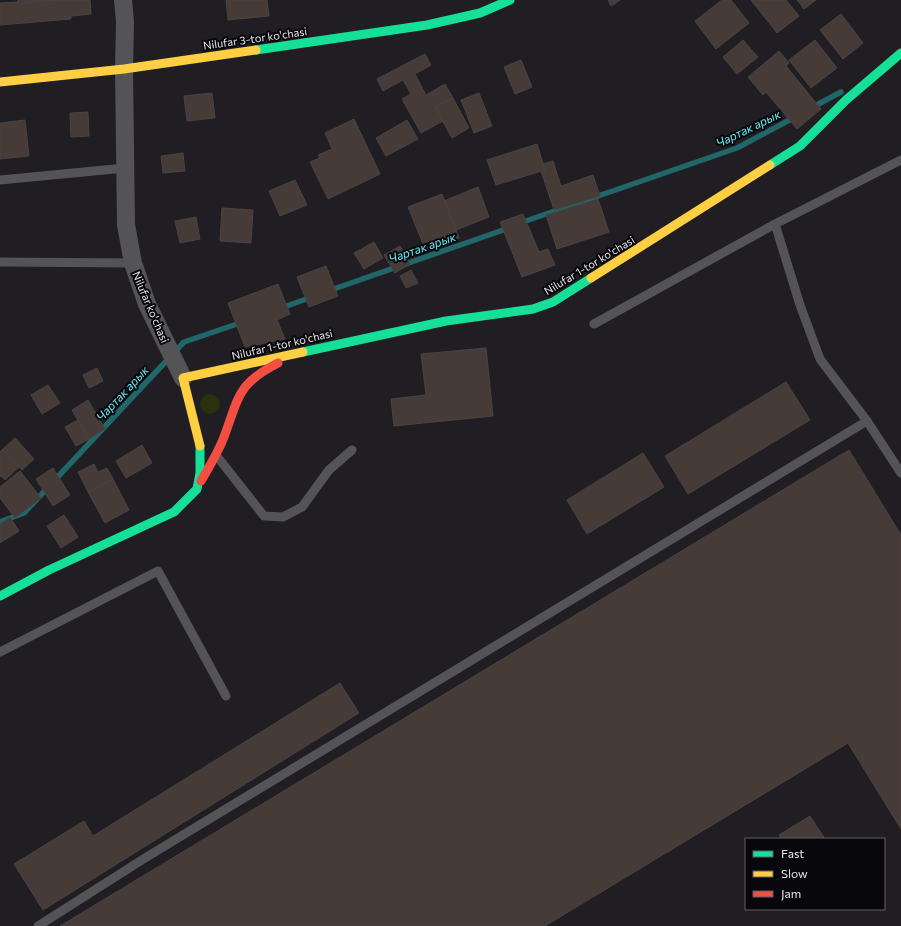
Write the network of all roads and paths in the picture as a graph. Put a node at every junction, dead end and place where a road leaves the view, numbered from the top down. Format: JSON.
{"nodes":[{"id":1,"x":123,"y":0,"type":"edge"},
{"id":2,"x":510,"y":0,"type":"edge"},
{"id":3,"x":901,"y":53,"type":"edge"},
{"id":4,"x":124,"y":69,"type":"junction"},
{"id":5,"x":0,"y":82,"type":"edge"},
{"id":6,"x":901,"y":160,"type":"edge"},
{"id":7,"x":125,"y":168,"type":"junction"},
{"id":8,"x":0,"y":180,"type":"edge"},
{"id":9,"x":775,"y":224,"type":"junction"},
{"id":10,"x":0,"y":262,"type":"edge"},
{"id":11,"x":132,"y":263,"type":"junction"},
{"id":12,"x":594,"y":324,"type":"dead end"},
{"id":13,"x":304,"y":351,"type":"junction"},
{"id":14,"x":183,"y":378,"type":"junction"},
{"id":15,"x":867,"y":421,"type":"junction"},
{"id":16,"x":352,"y":450,"type":"dead end"},
{"id":17,"x":216,"y":455,"type":"junction"},
{"id":18,"x":901,"y":473,"type":"edge"},
{"id":19,"x":196,"y":489,"type":"junction"},
{"id":20,"x":0,"y":596,"type":"edge"},
{"id":21,"x":0,"y":652,"type":"edge"},
{"id":22,"x":226,"y":696,"type":"dead end"},
{"id":23,"x":38,"y":926,"type":"edge"}],
"edges":[{"from":1,"to":4,"type":"street","name":"Nilufar ko'chasi"},
{"from":2,"to":4,"type":"street","name":"Nilufar 3-tor ko'chasi"},
{"from":3,"to":13,"type":"street","name":"Nilufar 1-tor ko'chasi"},
{"from":4,"to":5,"type":"street","name":"Nilufar 3-tor ko'chasi"},
{"from":4,"to":7,"type":"street","name":"Nilufar ko'chasi"},
{"from":6,"to":9,"type":"lane"},
{"from":7,"to":8,"type":"lane"},
{"from":7,"to":11,"type":"street","name":"Nilufar ko'chasi"},
{"from":9,"to":12,"type":"lane"},
{"from":9,"to":15,"type":"lane"},
{"from":10,"to":11,"type":"lane"},
{"from":11,"to":14,"type":"street","name":"Nilufar ko'chasi"},
{"from":13,"to":14,"type":"street","name":"Nilufar 1-tor ko'chasi"},
{"from":13,"to":17,"type":"street","name":"Nilufar ko'chasi"},
{"from":14,"to":19,"type":"street","name":"Nilufar ko'chasi"},
{"from":15,"to":18,"type":"lane"},
{"from":15,"to":23,"type":"lane"},
{"from":16,"to":17,"type":"lane"},
{"from":17,"to":19,"type":"street","name":"Nilufar ko'chasi"},
{"from":19,"to":20,"type":"street","name":"Nilufar ko'chasi"},
{"from":21,"to":22,"type":"lane"}]}
